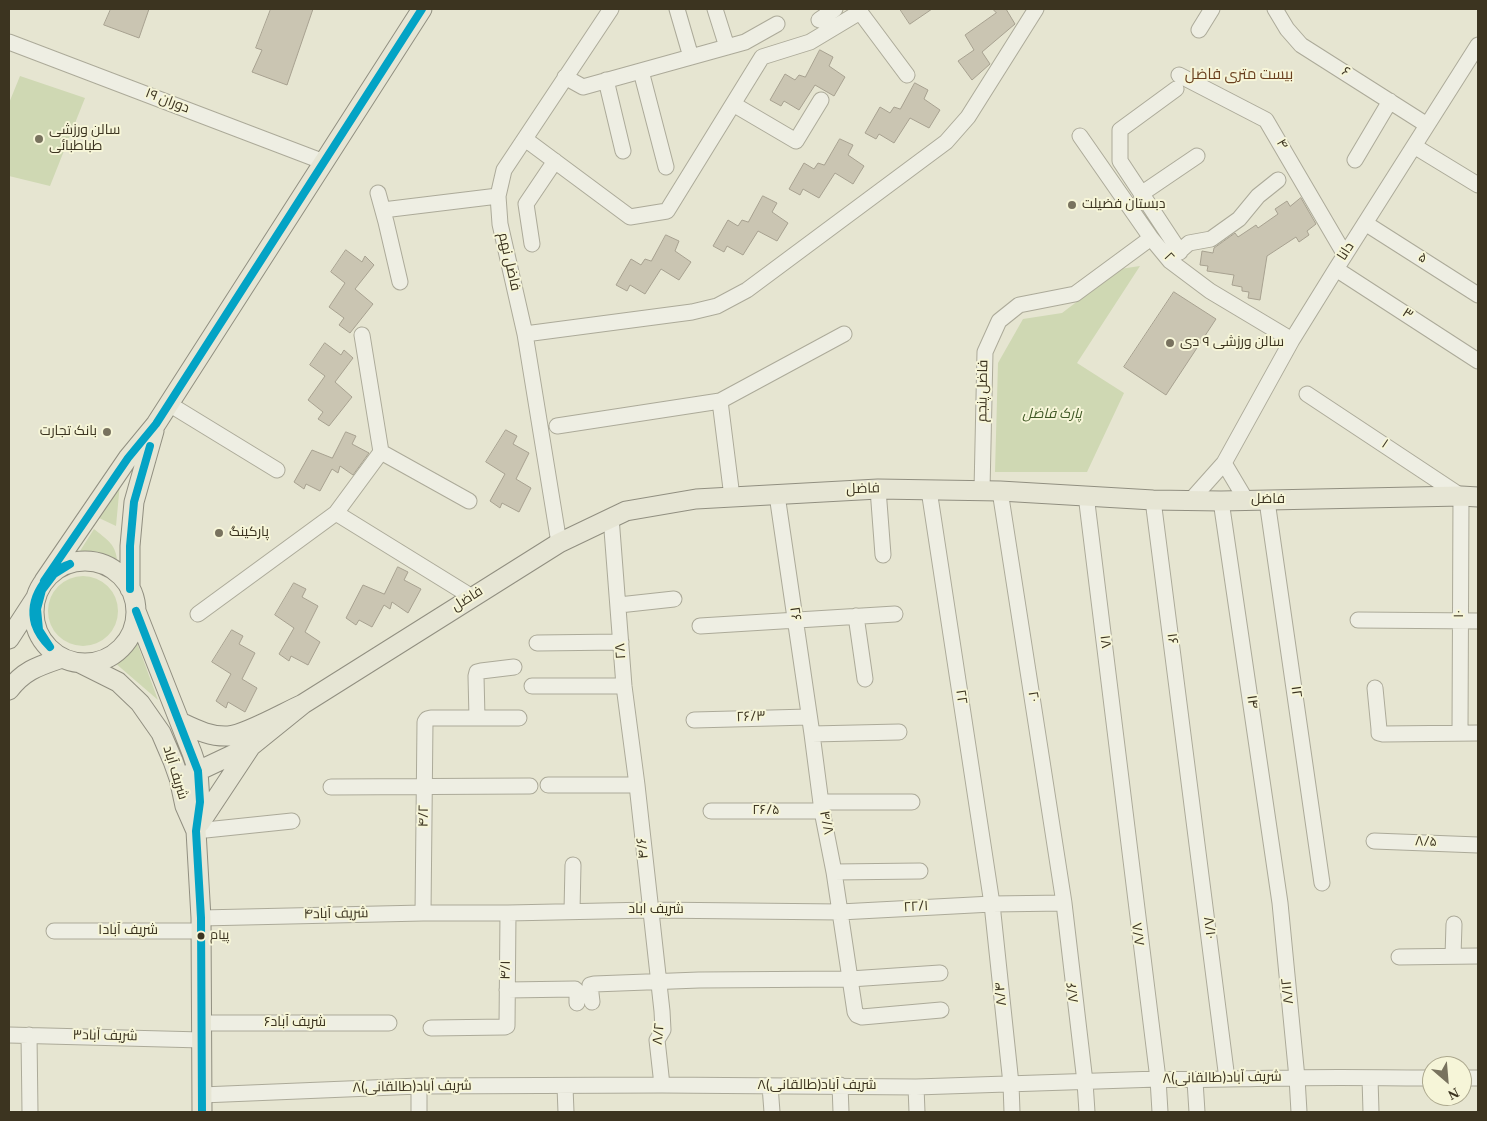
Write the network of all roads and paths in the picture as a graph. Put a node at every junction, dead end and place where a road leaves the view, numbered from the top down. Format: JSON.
{"nodes":[{"id":1,"x":422,"y":9,"type":"edge"},
{"id":2,"x":611,"y":9,"type":"edge"},
{"id":3,"x":677,"y":9,"type":"edge"},
{"id":4,"x":715,"y":9,"type":"edge"},
{"id":5,"x":835,"y":9,"type":"edge"},
{"id":6,"x":1036,"y":9,"type":"edge"},
{"id":7,"x":1212,"y":9,"type":"edge"},
{"id":8,"x":1275,"y":9,"type":"edge"},
{"id":9,"x":819,"y":20,"type":"dead end"},
{"id":10,"x":777,"y":24,"type":"dead end"},
{"id":11,"x":1200,"y":30,"type":"dead end"},
{"id":12,"x":9,"y":42,"type":"edge"},
{"id":13,"x":1478,"y":45,"type":"edge"},
{"id":14,"x":727,"y":47,"type":"junction"},
{"id":15,"x":691,"y":57,"type":"junction"},
{"id":16,"x":1472,"y":69,"type":"edge"},
{"id":17,"x":641,"y":71,"type":"junction"},
{"id":18,"x":906,"y":75,"type":"dead end"},
{"id":19,"x":566,"y":78,"type":"junction"},
{"id":20,"x":606,"y":80,"type":"junction"},
{"id":21,"x":821,"y":100,"type":"dead end"},
{"id":22,"x":1390,"y":101,"type":"junction"},
{"id":23,"x":733,"y":104,"type":"junction"},
{"id":24,"x":1427,"y":125,"type":"junction"},
{"id":25,"x":1080,"y":136,"type":"dead end"},
{"id":26,"x":525,"y":139,"type":"junction"},
{"id":27,"x":1414,"y":146,"type":"junction"},
{"id":28,"x":623,"y":151,"type":"dead end"},
{"id":29,"x":1197,"y":156,"type":"dead end"},
{"id":30,"x":1355,"y":160,"type":"dead end"},
{"id":31,"x":555,"y":161,"type":"junction"},
{"id":32,"x":324,"y":162,"type":"junction"},
{"id":33,"x":666,"y":167,"type":"dead end"},
{"id":34,"x":1278,"y":180,"type":"dead end"},
{"id":35,"x":1478,"y":185,"type":"edge"},
{"id":36,"x":378,"y":193,"type":"dead end"},
{"id":37,"x":1141,"y":194,"type":"junction"},
{"id":38,"x":498,"y":196,"type":"junction"},
{"id":39,"x":383,"y":210,"type":"junction"},
{"id":40,"x":1365,"y":223,"type":"junction"},
{"id":41,"x":1151,"y":238,"type":"junction"},
{"id":42,"x":532,"y":244,"type":"dead end"},
{"id":43,"x":1345,"y":255,"type":"junction"},
{"id":44,"x":1175,"y":256,"type":"junction"},
{"id":45,"x":1336,"y":269,"type":"junction"},
{"id":46,"x":400,"y":282,"type":"dead end"},
{"id":47,"x":1478,"y":295,"type":"edge"},
{"id":48,"x":525,"y":334,"type":"junction"},
{"id":49,"x":844,"y":334,"type":"dead end"},
{"id":50,"x":362,"y":335,"type":"dead end"},
{"id":51,"x":1292,"y":340,"type":"junction"},
{"id":52,"x":1478,"y":361,"type":"edge"},
{"id":53,"x":1307,"y":394,"type":"dead end"},
{"id":54,"x":720,"y":402,"type":"junction"},
{"id":55,"x":169,"y":404,"type":"junction"},
{"id":56,"x":156,"y":424,"type":"junction"},
{"id":57,"x":557,"y":426,"type":"dead end"},
{"id":58,"x":381,"y":452,"type":"junction"},
{"id":59,"x":1224,"y":463,"type":"junction"},
{"id":60,"x":277,"y":470,"type":"dead end"},
{"id":61,"x":878,"y":489,"type":"junction"},
{"id":62,"x":929,"y":490,"type":"junction"},
{"id":63,"x":991,"y":490,"type":"junction"},
{"id":64,"x":776,"y":495,"type":"junction"},
{"id":65,"x":1086,"y":495,"type":"junction"},
{"id":66,"x":732,"y":497,"type":"junction"},
{"id":67,"x":1470,"y":497,"type":"edge"},
{"id":68,"x":1153,"y":500,"type":"junction"},
{"id":69,"x":1191,"y":500,"type":"junction"},
{"id":70,"x":1246,"y":500,"type":"junction"},
{"id":71,"x":469,"y":501,"type":"dead end"},
{"id":72,"x":1222,"y":501,"type":"junction"},
{"id":73,"x":1267,"y":501,"type":"junction"},
{"id":74,"x":336,"y":513,"type":"junction"},
{"id":75,"x":611,"y":517,"type":"junction"},
{"id":76,"x":559,"y":544,"type":"junction"},
{"id":77,"x":883,"y":555,"type":"dead end"},
{"id":78,"x":44,"y":581,"type":"junction"},
{"id":79,"x":130,"y":589,"type":"junction"},
{"id":80,"x":472,"y":597,"type":"junction"},
{"id":81,"x":36,"y":598,"type":"junction"},
{"id":82,"x":674,"y":599,"type":"dead end"},
{"id":83,"x":618,"y":605,"type":"junction"},
{"id":84,"x":136,"y":611,"type":"junction"},
{"id":85,"x":198,"y":614,"type":"dead end"},
{"id":86,"x":895,"y":614,"type":"dead end"},
{"id":87,"x":856,"y":616,"type":"junction"},
{"id":88,"x":795,"y":620,"type":"junction"},
{"id":89,"x":1358,"y":620,"type":"dead end"},
{"id":90,"x":1460,"y":620,"type":"junction"},
{"id":91,"x":1478,"y":621,"type":"edge"},
{"id":92,"x":700,"y":626,"type":"dead end"},
{"id":93,"x":9,"y":639,"type":"edge"},
{"id":94,"x":621,"y":642,"type":"junction"},
{"id":95,"x":537,"y":643,"type":"dead end"},
{"id":96,"x":62,"y":658,"type":"junction"},
{"id":97,"x":80,"y":663,"type":"junction"},
{"id":98,"x":514,"y":667,"type":"dead end"},
{"id":99,"x":865,"y":679,"type":"dead end"},
{"id":100,"x":532,"y":686,"type":"dead end"},
{"id":101,"x":624,"y":686,"type":"junction"},
{"id":102,"x":1375,"y":688,"type":"dead end"},
{"id":103,"x":9,"y":690,"type":"edge"},
{"id":104,"x":303,"y":704,"type":"junction"},
{"id":105,"x":808,"y":717,"type":"junction"},
{"id":106,"x":477,"y":718,"type":"junction"},
{"id":107,"x":519,"y":718,"type":"dead end"},
{"id":108,"x":694,"y":720,"type":"dead end"},
{"id":109,"x":180,"y":722,"type":"junction"},
{"id":110,"x":899,"y":732,"type":"dead end"},
{"id":111,"x":1460,"y":732,"type":"junction"},
{"id":112,"x":1478,"y":733,"type":"edge"},
{"id":113,"x":812,"y":734,"type":"junction"},
{"id":114,"x":251,"y":746,"type":"junction"},
{"id":115,"x":198,"y":771,"type":"junction"},
{"id":116,"x":179,"y":778,"type":"junction"},
{"id":117,"x":1189,"y":778,"type":"joint"},
{"id":118,"x":548,"y":785,"type":"dead end"},
{"id":119,"x":530,"y":786,"type":"dead end"},
{"id":120,"x":637,"y":786,"type":"junction"},
{"id":121,"x":426,"y":787,"type":"junction"},
{"id":122,"x":331,"y":788,"type":"dead end"},
{"id":123,"x":1122,"y":788,"type":"joint"},
{"id":124,"x":912,"y":802,"type":"dead end"},
{"id":125,"x":821,"y":807,"type":"junction"},
{"id":126,"x":711,"y":811,"type":"dead end"},
{"id":127,"x":292,"y":821,"type":"dead end"},
{"id":128,"x":196,"y":831,"type":"junction"},
{"id":129,"x":1374,"y":842,"type":"dead end"},
{"id":130,"x":1478,"y":845,"type":"edge"},
{"id":131,"x":572,"y":865,"type":"dead end"},
{"id":132,"x":920,"y":871,"type":"dead end"},
{"id":133,"x":834,"y":872,"type":"junction"},
{"id":134,"x":1322,"y":883,"type":"dead end"},
{"id":135,"x":1064,"y":903,"type":"junction"},
{"id":136,"x":992,"y":904,"type":"junction"},
{"id":137,"x":1280,"y":904,"type":"joint"},
{"id":138,"x":651,"y":910,"type":"junction"},
{"id":139,"x":572,"y":911,"type":"junction"},
{"id":140,"x":423,"y":912,"type":"junction"},
{"id":141,"x":471,"y":912,"type":"joint"},
{"id":142,"x":840,"y":912,"type":"junction"},
{"id":143,"x":508,"y":913,"type":"junction"},
{"id":144,"x":1454,"y":924,"type":"dead end"},
{"id":145,"x":201,"y":925,"type":"junction"},
{"id":146,"x":54,"y":931,"type":"dead end"},
{"id":147,"x":1452,"y":956,"type":"junction"},
{"id":148,"x":1478,"y":956,"type":"edge"},
{"id":149,"x":1399,"y":957,"type":"dead end"},
{"id":150,"x":940,"y":972,"type":"dead end"},
{"id":151,"x":850,"y":979,"type":"junction"},
{"id":152,"x":659,"y":982,"type":"junction"},
{"id":153,"x":507,"y":990,"type":"junction"},
{"id":154,"x":592,"y":1002,"type":"dead end"},
{"id":155,"x":577,"y":1003,"type":"dead end"},
{"id":156,"x":941,"y":1010,"type":"dead end"},
{"id":157,"x":389,"y":1023,"type":"dead end"},
{"id":158,"x":431,"y":1028,"type":"dead end"},
{"id":159,"x":202,"y":1031,"type":"junction"},
{"id":160,"x":9,"y":1035,"type":"edge"},
{"id":161,"x":29,"y":1035,"type":"junction"},
{"id":162,"x":1297,"y":1078,"type":"junction"},
{"id":163,"x":1370,"y":1078,"type":"junction"},
{"id":164,"x":1422,"y":1078,"type":"edge"},
{"id":165,"x":1158,"y":1079,"type":"junction"},
{"id":166,"x":1227,"y":1079,"type":"junction"},
{"id":167,"x":1195,"y":1081,"type":"junction"},
{"id":168,"x":1085,"y":1082,"type":"junction"},
{"id":169,"x":1011,"y":1084,"type":"junction"},
{"id":170,"x":662,"y":1085,"type":"junction"},
{"id":171,"x":418,"y":1086,"type":"junction"},
{"id":172,"x":770,"y":1086,"type":"junction"},
{"id":173,"x":840,"y":1086,"type":"junction"},
{"id":174,"x":565,"y":1087,"type":"junction"},
{"id":175,"x":916,"y":1087,"type":"junction"},
{"id":176,"x":202,"y":1104,"type":"edge"},
{"id":177,"x":30,"y":1112,"type":"edge"},
{"id":178,"x":419,"y":1112,"type":"edge"},
{"id":179,"x":566,"y":1112,"type":"edge"},
{"id":180,"x":772,"y":1112,"type":"edge"},
{"id":181,"x":841,"y":1112,"type":"edge"},
{"id":182,"x":917,"y":1112,"type":"edge"},
{"id":183,"x":1012,"y":1112,"type":"edge"},
{"id":184,"x":1087,"y":1112,"type":"edge"},
{"id":185,"x":1160,"y":1112,"type":"edge"},
{"id":186,"x":1197,"y":1112,"type":"edge"},
{"id":187,"x":1299,"y":1112,"type":"edge"},
{"id":188,"x":1371,"y":1112,"type":"edge"}],
"edges":[{"from":1,"to":32,"type":"main road"},
{"from":2,"to":19,"type":"street","name":"فاضل نهم"},
{"from":3,"to":15,"type":"street"},
{"from":4,"to":14,"type":"street"},
{"from":5,"to":9,"type":"street"},
{"from":6,"to":48,"type":"street"},
{"from":7,"to":11,"type":"street"},
{"from":8,"to":22,"type":"street","name":"۶"},
{"from":10,"to":14,"type":"street"},
{"from":12,"to":32,"type":"street","name":"دوران ۱۹"},
{"from":13,"to":16,"type":"street","name":"دانا"},
{"from":14,"to":15,"type":"street"},
{"from":15,"to":17,"type":"street"},
{"from":16,"to":24,"type":"street","name":"دانا"},
{"from":17,"to":20,"type":"street"},
{"from":17,"to":33,"type":"street"},
{"from":18,"to":23,"type":"street"},
{"from":19,"to":20,"type":"street"},
{"from":19,"to":26,"type":"street","name":"فاضل نهم"},
{"from":20,"to":28,"type":"street"},
{"from":21,"to":23,"type":"street"},
{"from":22,"to":24,"type":"street","name":"۶"},
{"from":22,"to":30,"type":"street"},
{"from":23,"to":31,"type":"street"},
{"from":24,"to":27,"type":"street","name":"دانا"},
{"from":25,"to":41,"type":"street","name":"۲"},
{"from":26,"to":31,"type":"street"},
{"from":26,"to":38,"type":"street","name":"فاضل نهم"},
{"from":27,"to":35,"type":"street"},
{"from":27,"to":40,"type":"street","name":"دانا"},
{"from":29,"to":37,"type":"street"},
{"from":31,"to":42,"type":"street"},
{"from":32,"to":55,"type":"main road"},
{"from":34,"to":44,"type":"street"},
{"from":36,"to":39,"type":"street"},
{"from":37,"to":43,"type":"street","name":"۴"},
{"from":37,"to":44,"type":"street"},
{"from":38,"to":39,"type":"street"},
{"from":38,"to":48,"type":"street","name":"فاضل نهم"},
{"from":39,"to":46,"type":"street"},
{"from":40,"to":43,"type":"street","name":"دانا"},
{"from":40,"to":47,"type":"street","name":"۵"},
{"from":41,"to":44,"type":"street","name":"۲"},
{"from":41,"to":63,"type":"street","name":"فاضل پنجم"},
{"from":43,"to":45,"type":"street","name":"دانا"},
{"from":44,"to":51,"type":"street","name":"۲"},
{"from":45,"to":51,"type":"street","name":"دانا"},
{"from":45,"to":52,"type":"street","name":"۳"},
{"from":48,"to":76,"type":"street","name":"فاضل نهم"},
{"from":49,"to":54,"type":"street"},
{"from":50,"to":58,"type":"street"},
{"from":51,"to":59,"type":"street","name":"دانا"},
{"from":53,"to":67,"type":"street","name":"۱"},
{"from":54,"to":57,"type":"street"},
{"from":54,"to":66,"type":"street"},
{"from":55,"to":56,"type":"main road"},
{"from":55,"to":60,"type":"street"},
{"from":56,"to":78,"type":"main road"},
{"from":56,"to":79,"type":"main road"},
{"from":58,"to":71,"type":"street"},
{"from":58,"to":74,"type":"street"},
{"from":59,"to":69,"type":"street","name":"دانا"},
{"from":59,"to":70,"type":"street"},
{"from":61,"to":62,"type":"main road","name":"فاضل"},
{"from":61,"to":64,"type":"main road","name":"فاضل"},
{"from":61,"to":77,"type":"street"},
{"from":62,"to":63,"type":"main road","name":"فاضل"},
{"from":62,"to":136,"type":"street","name":"۲۲"},
{"from":63,"to":65,"type":"main road","name":"فاضل"},
{"from":63,"to":135,"type":"street","name":"۲۰"},
{"from":64,"to":66,"type":"main road","name":"فاضل"},
{"from":64,"to":88,"type":"street","name":"۲۶"},
{"from":65,"to":68,"type":"main road","name":"فاضل"},
{"from":65,"to":123,"type":"street","name":"۱۸"},
{"from":66,"to":75,"type":"main road","name":"فاضل"},
{"from":67,"to":73,"type":"main road","name":"فاضل"},
{"from":67,"to":90,"type":"street","name":"۱۰"},
{"from":68,"to":69,"type":"main road","name":"فاضل"},
{"from":68,"to":117,"type":"street","name":"۱۶"},
{"from":69,"to":72,"type":"main road","name":"فاضل"},
{"from":70,"to":72,"type":"main road","name":"فاضل"},
{"from":70,"to":73,"type":"main road","name":"فاضل"},
{"from":72,"to":137,"type":"street","name":"۱۴"},
{"from":73,"to":134,"type":"street","name":"۱۲"},
{"from":74,"to":80,"type":"street"},
{"from":74,"to":85,"type":"street"},
{"from":75,"to":76,"type":"main road","name":"فاضل"},
{"from":75,"to":83,"type":"street","name":"۲۸"},
{"from":76,"to":80,"type":"main road","name":"فاضل"},
{"from":78,"to":79,"type":"main road"},
{"from":78,"to":81,"type":"main road"},
{"from":79,"to":84,"type":"main road"},
{"from":80,"to":104,"type":"main road","name":"فاضل"},
{"from":81,"to":93,"type":"main road"},
{"from":81,"to":96,"type":"main road"},
{"from":82,"to":83,"type":"street"},
{"from":83,"to":94,"type":"street","name":"۲۸"},
{"from":84,"to":97,"type":"main road"},
{"from":84,"to":109,"type":"main road","name":"شریف آباد"},
{"from":86,"to":87,"type":"street"},
{"from":87,"to":88,"type":"street"},
{"from":87,"to":99,"type":"street"},
{"from":88,"to":92,"type":"street"},
{"from":88,"to":105,"type":"street","name":"۲۶"},
{"from":89,"to":90,"type":"street"},
{"from":90,"to":91,"type":"street"},
{"from":90,"to":111,"type":"street","name":"۱۰"},
{"from":94,"to":95,"type":"street"},
{"from":94,"to":101,"type":"street","name":"۲۸"},
{"from":96,"to":97,"type":"main road"},
{"from":96,"to":103,"type":"main road"},
{"from":97,"to":116,"type":"main road","name":"شریف آباد"},
{"from":98,"to":106,"type":"street"},
{"from":100,"to":101,"type":"street"},
{"from":101,"to":120,"type":"street","name":"۲۸"},
{"from":102,"to":111,"type":"street"},
{"from":104,"to":109,"type":"main road"},
{"from":104,"to":114,"type":"main road"},
{"from":105,"to":108,"type":"street","name":"۲۶/۳"},
{"from":105,"to":113,"type":"street","name":"۲۶"},
{"from":106,"to":107,"type":"street"},
{"from":106,"to":121,"type":"street","name":"۴/۲"},
{"from":109,"to":115,"type":"main road","name":"شریف آباد"},
{"from":110,"to":113,"type":"street"},
{"from":111,"to":112,"type":"street"},
{"from":113,"to":125,"type":"street","name":"۴/۸"},
{"from":114,"to":115,"type":"main road"},
{"from":114,"to":128,"type":"main road"},
{"from":115,"to":116,"type":"main road"},
{"from":115,"to":128,"type":"main road"},
{"from":116,"to":128,"type":"main road","name":"شریف آباد"},
{"from":117,"to":166,"type":"street","name":"۸/۱۰"},
{"from":118,"to":120,"type":"street"},
{"from":119,"to":121,"type":"street"},
{"from":120,"to":138,"type":"street","name":"۴/۶"},
{"from":121,"to":122,"type":"street"},
{"from":121,"to":140,"type":"street","name":"۴/۲"},
{"from":123,"to":165,"type":"street","name":"۸/۸"},
{"from":124,"to":125,"type":"street","name":"۲۶/۵"},
{"from":125,"to":126,"type":"street","name":"۲۶/۵"},
{"from":125,"to":133,"type":"street","name":"۴/۸"},
{"from":127,"to":128,"type":"street"},
{"from":128,"to":145,"type":"main road"},
{"from":129,"to":130,"type":"street","name":"۸/۵"},
{"from":131,"to":139,"type":"street"},
{"from":132,"to":133,"type":"street"},
{"from":133,"to":142,"type":"street","name":"۴/۸"},
{"from":135,"to":136,"type":"street","name":"۲۲/۱"},
{"from":135,"to":168,"type":"street","name":"۸/۶"},
{"from":136,"to":142,"type":"street","name":"۲۲/۱"},
{"from":136,"to":169,"type":"street","name":"۸/۴"},
{"from":137,"to":162,"type":"street","name":"۸/۱۲"},
{"from":138,"to":139,"type":"street","name":"شریف اباد"},
{"from":138,"to":142,"type":"street","name":"شریف اباد"},
{"from":138,"to":152,"type":"street","name":"۴/۶"},
{"from":139,"to":143,"type":"street","name":"شریف اباد"},
{"from":140,"to":141,"type":"street","name":"۴شریف آباد"},
{"from":140,"to":145,"type":"street","name":"۴شریف آباد"},
{"from":141,"to":143,"type":"street","name":"شریف اباد"},
{"from":142,"to":151,"type":"street","name":"۴/۸"},
{"from":143,"to":153,"type":"street","name":"۴/۱"},
{"from":144,"to":147,"type":"street"},
{"from":145,"to":146,"type":"street","name":"شریف آباد۱"},
{"from":145,"to":159,"type":"main road"},
{"from":147,"to":148,"type":"street"},
{"from":147,"to":149,"type":"street"},
{"from":150,"to":151,"type":"street"},
{"from":151,"to":152,"type":"street"},
{"from":151,"to":156,"type":"street","name":"۴/۸"},
{"from":152,"to":154,"type":"street"},
{"from":152,"to":170,"type":"street","name":"۸/۲"},
{"from":153,"to":155,"type":"street"},
{"from":153,"to":158,"type":"street","name":"۴/۱"},
{"from":157,"to":159,"type":"street","name":"شریف آباد۶"},
{"from":159,"to":161,"type":"street","name":"شریف آباد۳"},
{"from":159,"to":176,"type":"main road"},
{"from":160,"to":161,"type":"street","name":"شریف آباد۳"},
{"from":161,"to":177,"type":"street"},
{"from":162,"to":163,"type":"street","name":"۸شریف آباد(طالقانی)"},
{"from":162,"to":166,"type":"street","name":"۸شریف آباد(طالقانی)"},
{"from":162,"to":187,"type":"street","name":"۸/۱۲"},
{"from":163,"to":164,"type":"street","name":"۸شریف آباد(طالقانی)"},
{"from":163,"to":188,"type":"street"},
{"from":165,"to":167,"type":"street","name":"۸شریف آباد(طالقانی)"},
{"from":165,"to":168,"type":"street","name":"۸شریف آباد(طالقانی)"},
{"from":165,"to":185,"type":"street","name":"۸/۸"},
{"from":166,"to":167,"type":"street","name":"۸شریف آباد(طالقانی)"},
{"from":167,"to":186,"type":"street"},
{"from":168,"to":169,"type":"street","name":"۸شریف آباد(طالقانی)"},
{"from":168,"to":184,"type":"street","name":"۸/۶"},
{"from":169,"to":175,"type":"street","name":"۸شریف آباد(طالقانی)"},
{"from":169,"to":183,"type":"street","name":"۸/۴"},
{"from":170,"to":172,"type":"street","name":"۸شریف آباد(طالقانی)"},
{"from":170,"to":174,"type":"street","name":"۸شریف آباد(طالقانی)"},
{"from":171,"to":174,"type":"street","name":"۸شریف آباد(طالقانی)"},
{"from":171,"to":176,"type":"street","name":"۸شریف آباد(طالقانی)"},
{"from":171,"to":178,"type":"street"},
{"from":172,"to":173,"type":"street","name":"۸شریف آباد(طالقانی)"},
{"from":172,"to":180,"type":"street"},
{"from":173,"to":175,"type":"street","name":"۸شریف آباد(طالقانی)"},
{"from":173,"to":181,"type":"street"},
{"from":174,"to":179,"type":"street"},
{"from":175,"to":182,"type":"street"}]}
